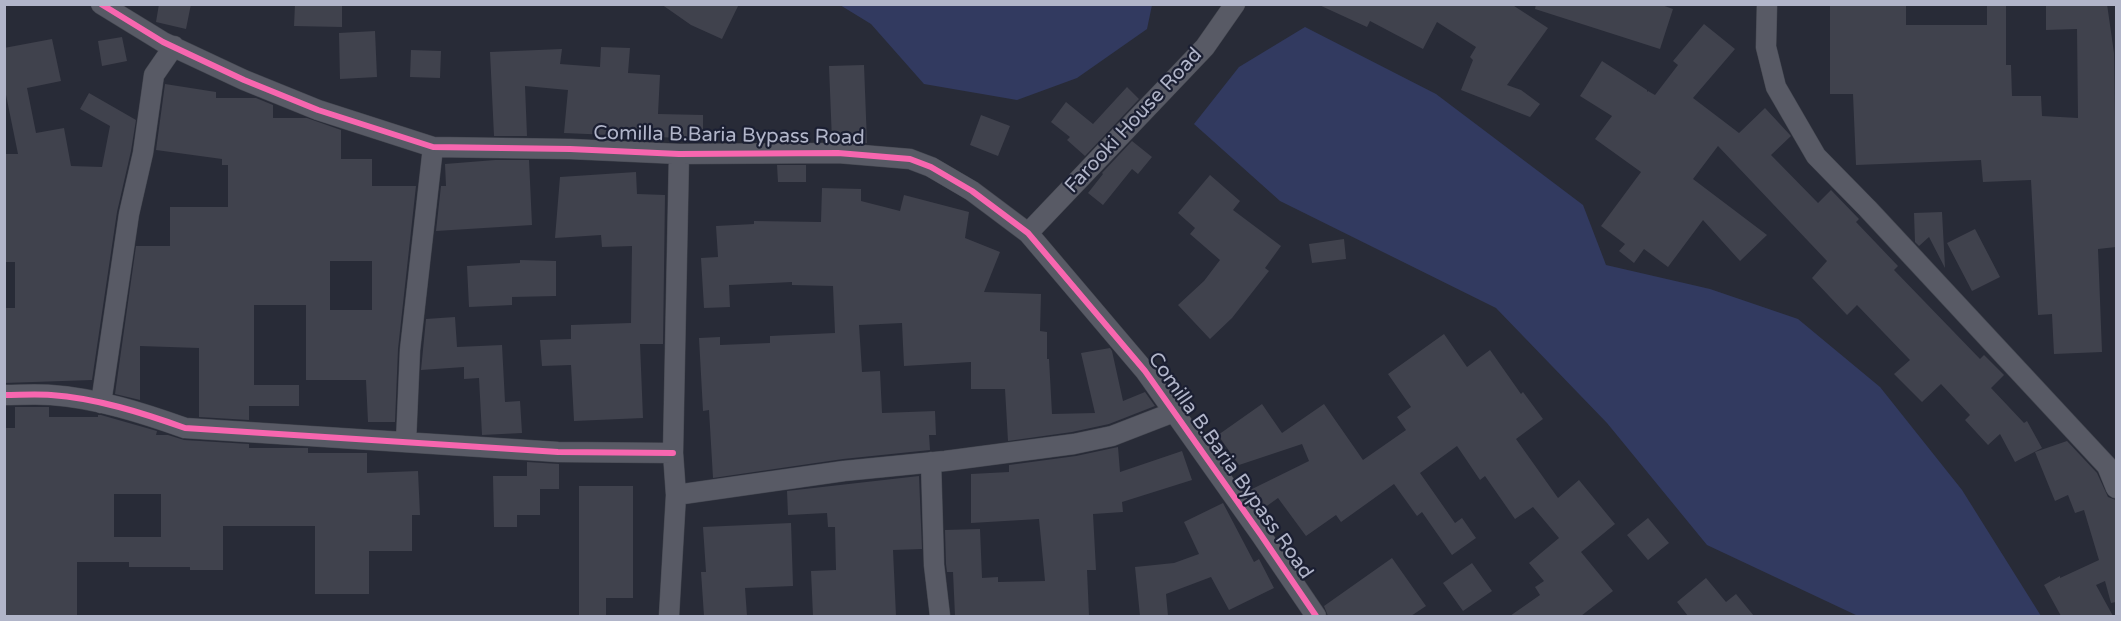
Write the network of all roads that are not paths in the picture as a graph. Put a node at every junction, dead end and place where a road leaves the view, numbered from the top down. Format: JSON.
{"nodes":[{"id":1,"x":101,"y":4,"type":"edge"},
{"id":2,"x":1235,"y":4,"type":"edge"},
{"id":3,"x":1767,"y":4,"type":"edge"},
{"id":4,"x":174,"y":46,"type":"junction"},
{"id":5,"x":433,"y":147,"type":"junction"},
{"id":6,"x":679,"y":154,"type":"junction"},
{"id":7,"x":1028,"y":233,"type":"junction"},
{"id":8,"x":4,"y":395,"type":"edge"},
{"id":9,"x":100,"y":403,"type":"junction"},
{"id":10,"x":1174,"y":412,"type":"junction"},
{"id":11,"x":406,"y":442,"type":"junction"},
{"id":12,"x":673,"y":453,"type":"junction"},
{"id":13,"x":931,"y":462,"type":"junction"},
{"id":14,"x":2116,"y":488,"type":"edge"},
{"id":15,"x":676,"y":495,"type":"junction"},
{"id":16,"x":669,"y":616,"type":"edge"},
{"id":17,"x":940,"y":616,"type":"edge"},
{"id":18,"x":1316,"y":616,"type":"edge"}],
"edges":[{"from":1,"to":4,"type":"street","name":"Comilla B.Baria Bypass Road"},
{"from":2,"to":7,"type":"street","name":"Farooki House Road"},
{"from":3,"to":14,"type":"street"},
{"from":4,"to":5,"type":"street","name":"Comilla B.Baria Bypass Road"},
{"from":4,"to":9,"type":"street"},
{"from":5,"to":6,"type":"street","name":"Comilla B.Baria Bypass Road"},
{"from":5,"to":11,"type":"street"},
{"from":6,"to":7,"type":"street","name":"Comilla B.Baria Bypass Road"},
{"from":6,"to":12,"type":"street"},
{"from":7,"to":10,"type":"street","name":"Comilla B.Baria Bypass Road"},
{"from":8,"to":9,"type":"street"},
{"from":9,"to":11,"type":"street"},
{"from":10,"to":13,"type":"street"},
{"from":10,"to":18,"type":"street","name":"Comilla B.Baria Bypass Road"},
{"from":11,"to":12,"type":"street"},
{"from":12,"to":15,"type":"street"},
{"from":13,"to":15,"type":"street"},
{"from":13,"to":17,"type":"street"},
{"from":15,"to":16,"type":"street"}]}
